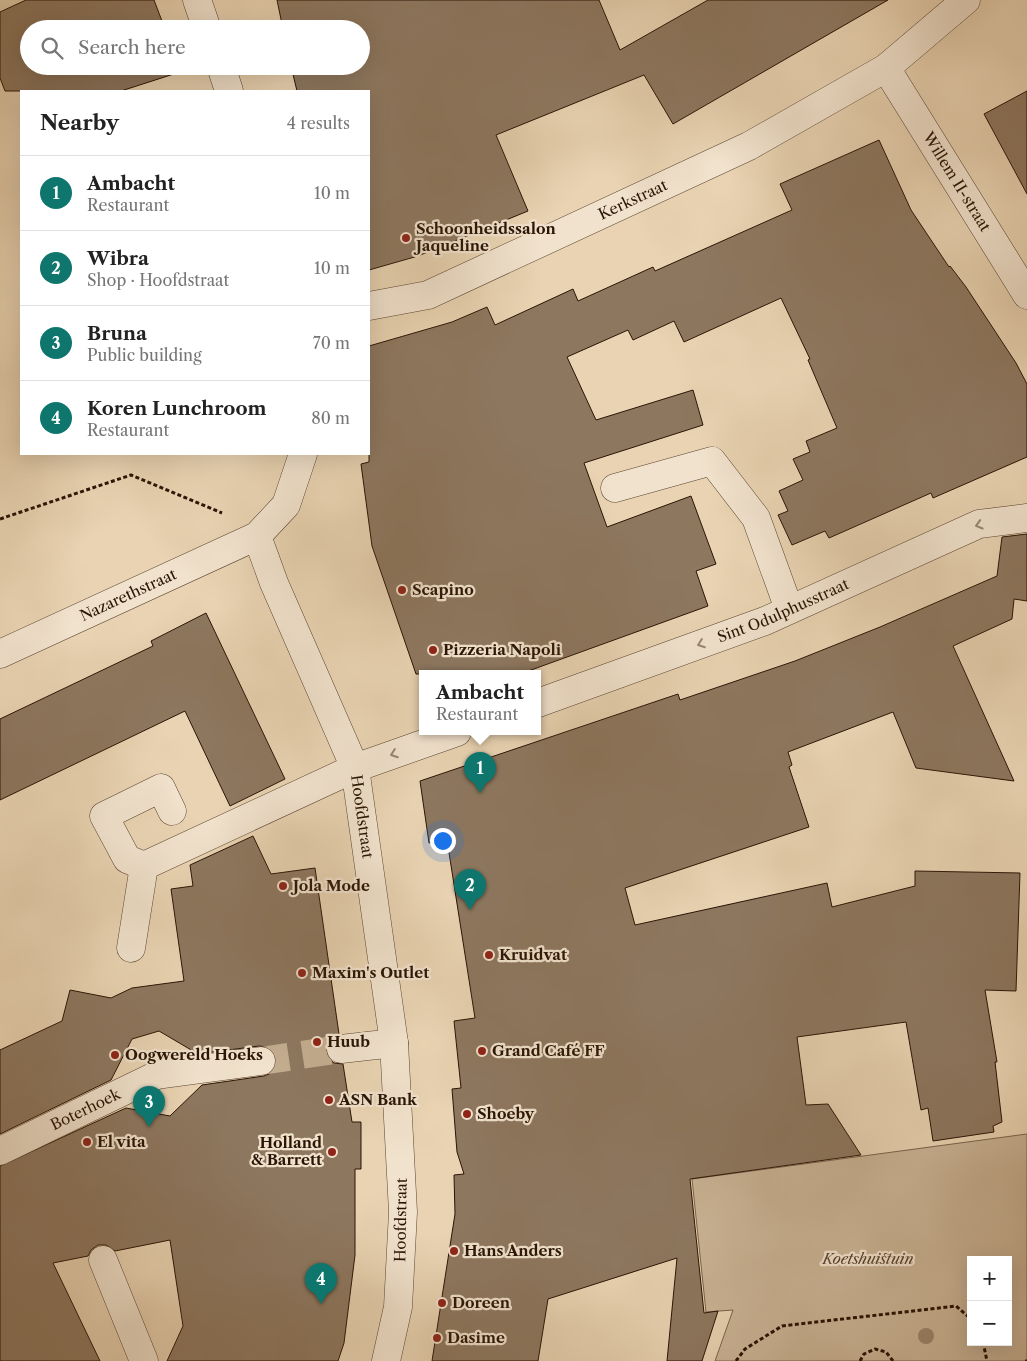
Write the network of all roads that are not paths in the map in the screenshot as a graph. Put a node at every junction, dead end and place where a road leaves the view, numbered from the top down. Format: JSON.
{"nodes":[{"id":1,"x":197,"y":0,"type":"edge"},
{"id":2,"x":966,"y":0,"type":"edge"},
{"id":3,"x":204,"y":20,"type":"edge"},
{"id":4,"x":886,"y":68,"type":"junction"},
{"id":5,"x":223,"y":75,"type":"edge"},
{"id":6,"x":229,"y":90,"type":"edge"},
{"id":7,"x":1027,"y":295,"type":"edge"},
{"id":8,"x":370,"y":306,"type":"edge"},
{"id":9,"x":303,"y":455,"type":"edge"},
{"id":10,"x":615,"y":488,"type":"dead end"},
{"id":11,"x":1027,"y":518,"type":"edge"},
{"id":12,"x":257,"y":536,"type":"junction"},
{"id":13,"x":789,"y":610,"type":"junction"},
{"id":14,"x":0,"y":654,"type":"edge"},
{"id":15,"x":541,"y":702,"type":"edge"},
{"id":16,"x":448,"y":735,"type":"edge"},
{"id":17,"x":355,"y":768,"type":"junction"},
{"id":18,"x":172,"y":810,"type":"dead end"},
{"id":19,"x":144,"y":866,"type":"junction"},
{"id":20,"x":131,"y":948,"type":"dead end"},
{"id":21,"x":394,"y":1043,"type":"junction"},
{"id":22,"x":341,"y":1049,"type":"tunnel mouth"},
{"id":23,"x":261,"y":1061,"type":"tunnel mouth"},
{"id":24,"x":0,"y":1151,"type":"edge"},
{"id":25,"x":103,"y":1260,"type":"dead end"},
{"id":26,"x":144,"y":1361,"type":"edge"},
{"id":27,"x":386,"y":1361,"type":"edge"}],
"edges":[{"from":1,"to":3,"type":"street"},
{"from":2,"to":4,"type":"street","name":"Kerkstraat"},
{"from":4,"to":7,"type":"street","name":"Willem II-straat"},
{"from":4,"to":8,"type":"street","name":"Kerkstraat"},
{"from":5,"to":6,"type":"street"},
{"from":9,"to":12,"type":"street"},
{"from":10,"to":13,"type":"street"},
{"from":11,"to":13,"type":"street","name":"Sint Odulphusstraat","one_way":true},
{"from":12,"to":14,"type":"street","name":"Nazarethstraat"},
{"from":12,"to":17,"type":"street","name":"Hoofdstraat"},
{"from":13,"to":15,"type":"street","name":"Sint Odulphusstraat","one_way":true},
{"from":16,"to":17,"type":"street","one_way":true},
{"from":17,"to":19,"type":"street"},
{"from":17,"to":21,"type":"street","name":"Hoofdstraat"},
{"from":18,"to":19,"type":"street"},
{"from":19,"to":20,"type":"street"},
{"from":21,"to":22,"type":"street"},
{"from":21,"to":27,"type":"street","name":"Hoofdstraat"},
{"from":23,"to":24,"type":"street","name":"Boterhoek"},
{"from":25,"to":26,"type":"street"}]}
